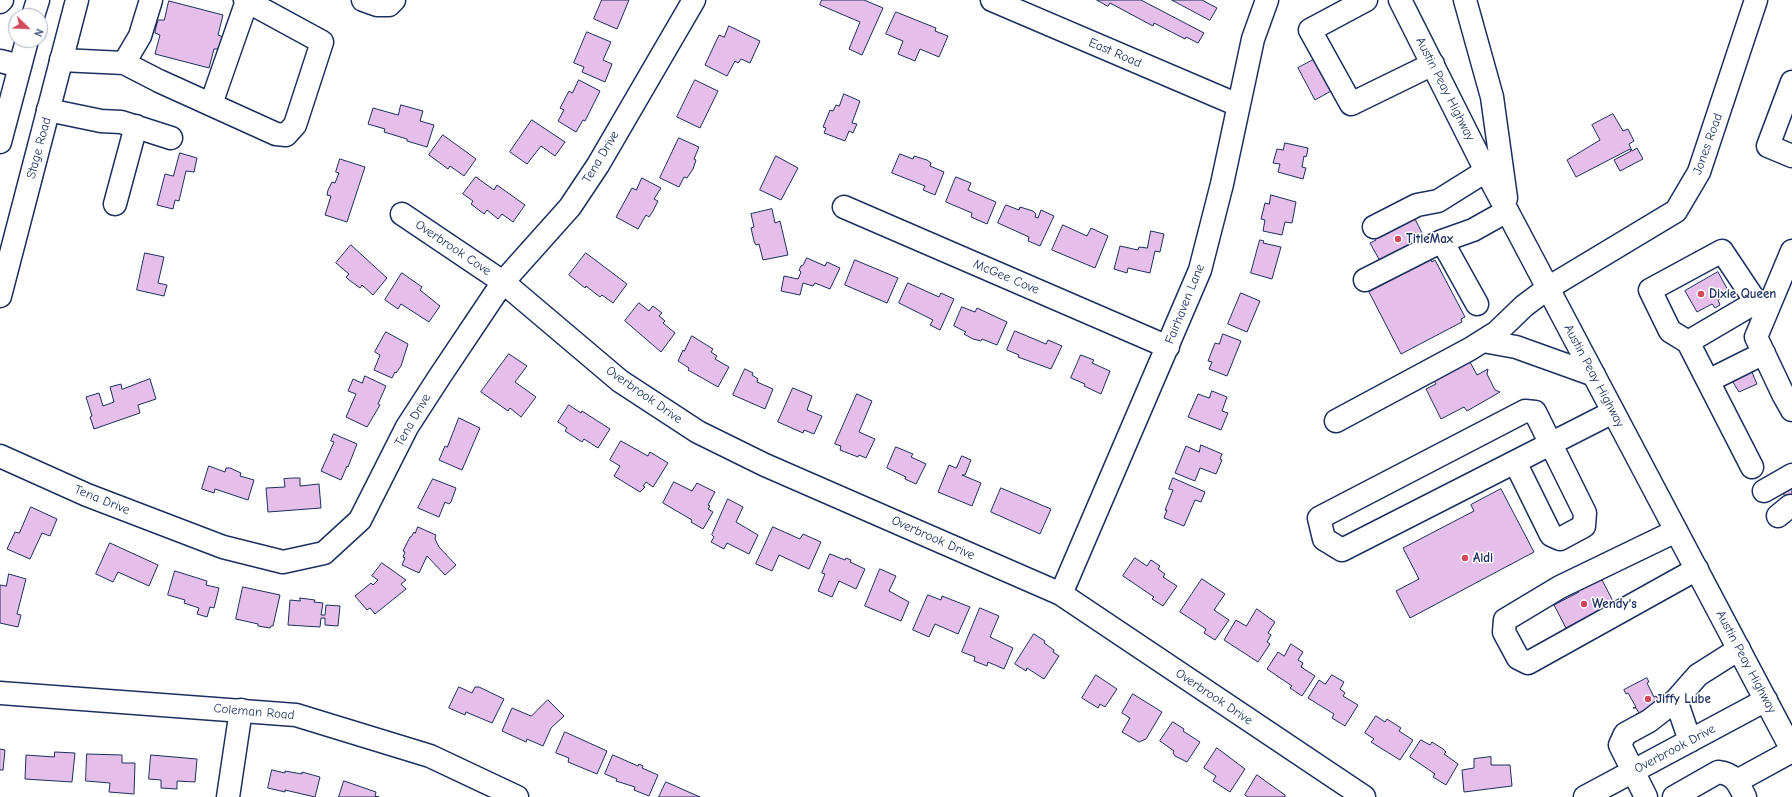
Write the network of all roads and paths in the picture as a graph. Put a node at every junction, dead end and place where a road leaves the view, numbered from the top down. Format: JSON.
{"nodes":[{"id":1,"x":2,"y":0,"type":"edge"},
{"id":2,"x":76,"y":0,"type":"edge"},
{"id":3,"x":151,"y":0,"type":"edge"},
{"id":4,"x":246,"y":0,"type":"edge"},
{"id":5,"x":363,"y":0,"type":"edge"},
{"id":6,"x":394,"y":0,"type":"edge"},
{"id":7,"x":694,"y":0,"type":"edge"},
{"id":8,"x":992,"y":0,"type":"edge"},
{"id":9,"x":1267,"y":0,"type":"edge"},
{"id":10,"x":1366,"y":0,"type":"edge"},
{"id":11,"x":1400,"y":0,"type":"edge"},
{"id":12,"x":1466,"y":0,"type":"edge"},
{"id":13,"x":1756,"y":0,"type":"edge"},
{"id":14,"x":0,"y":2,"type":"edge"},
{"id":15,"x":21,"y":48,"type":"edge"},
{"id":16,"x":61,"y":60,"type":"junction"},
{"id":17,"x":124,"y":63,"type":"junction"},
{"id":18,"x":10,"y":64,"type":"edge"},
{"id":19,"x":1433,"y":64,"type":"junction"},
{"id":20,"x":1792,"y":82,"type":"edge"},
{"id":21,"x":211,"y":104,"type":"junction"},
{"id":22,"x":1238,"y":105,"type":"junction"},
{"id":23,"x":48,"y":110,"type":"junction"},
{"id":24,"x":136,"y":126,"type":"junction"},
{"id":25,"x":171,"y":138,"type":"dead end"},
{"id":26,"x":0,"y":142,"type":"edge"},
{"id":27,"x":1792,"y":156,"type":"edge"},
{"id":28,"x":1486,"y":171,"type":"junction"},
{"id":29,"x":115,"y":204,"type":"dead end"},
{"id":30,"x":844,"y":207,"type":"dead end"},
{"id":31,"x":1507,"y":211,"type":"junction"},
{"id":32,"x":402,"y":214,"type":"dead end"},
{"id":33,"x":1374,"y":227,"type":"dead end"},
{"id":34,"x":1442,"y":241,"type":"junction"},
{"id":35,"x":1792,"y":251,"type":"edge"},
{"id":36,"x":1365,"y":280,"type":"dead end"},
{"id":37,"x":503,"y":282,"type":"junction"},
{"id":38,"x":1548,"y":288,"type":"junction"},
{"id":39,"x":0,"y":296,"type":"edge"},
{"id":40,"x":1477,"y":304,"type":"dead end"},
{"id":41,"x":1763,"y":304,"type":"junction"},
{"id":42,"x":1483,"y":341,"type":"junction"},
{"id":43,"x":1688,"y":342,"type":"junction"},
{"id":44,"x":1168,"y":347,"type":"junction"},
{"id":45,"x":1764,"y":354,"type":"junction"},
{"id":46,"x":1594,"y":375,"type":"junction"},
{"id":47,"x":1708,"y":381,"type":"junction"},
{"id":48,"x":1792,"y":410,"type":"edge"},
{"id":49,"x":1613,"y":412,"type":"junction"},
{"id":50,"x":1336,"y":421,"type":"dead end"},
{"id":51,"x":1551,"y":444,"type":"junction"},
{"id":52,"x":0,"y":456,"type":"edge"},
{"id":53,"x":1515,"y":462,"type":"junction"},
{"id":54,"x":1752,"y":467,"type":"dead end"},
{"id":55,"x":1792,"y":475,"type":"edge"},
{"id":56,"x":1764,"y":491,"type":"dead end"},
{"id":57,"x":1676,"y":531,"type":"junction"},
{"id":58,"x":1697,"y":569,"type":"junction"},
{"id":59,"x":1061,"y":594,"type":"junction"},
{"id":60,"x":1739,"y":649,"type":"junction"},
{"id":61,"x":0,"y":693,"type":"edge"},
{"id":62,"x":1676,"y":700,"type":"junction"},
{"id":63,"x":1766,"y":700,"type":"junction"},
{"id":64,"x":241,"y":710,"type":"junction"},
{"id":65,"x":1690,"y":741,"type":"junction"},
{"id":66,"x":1792,"y":751,"type":"edge"},
{"id":67,"x":1633,"y":771,"type":"junction"},
{"id":68,"x":1741,"y":789,"type":"edge"},
{"id":69,"x":228,"y":797,"type":"edge"},
{"id":70,"x":517,"y":797,"type":"edge"},
{"id":71,"x":1364,"y":797,"type":"edge"},
{"id":72,"x":1585,"y":797,"type":"edge"},
{"id":73,"x":1646,"y":797,"type":"edge"},
{"id":74,"x":1674,"y":797,"type":"edge"}],
"edges":[{"from":1,"to":14,"type":"street"},
{"from":2,"to":16,"type":"street","name":"Stage Road"},
{"from":3,"to":17,"type":"street"},
{"from":4,"to":21,"type":"street"},
{"from":4,"to":21,"type":"street"},
{"from":5,"to":6,"type":"street"},
{"from":7,"to":37,"type":"street","name":"Tena Drive"},
{"from":8,"to":22,"type":"street","name":"East Road"},
{"from":9,"to":22,"type":"street","name":"Fairhaven Lane"},
{"from":10,"to":19,"type":"street"},
{"from":11,"to":19,"type":"street","name":"Austin Peay Highway"},
{"from":12,"to":31,"type":"street"},
{"from":13,"to":38,"type":"street","name":"Jones Road"},
{"from":15,"to":18,"type":"street"},
{"from":16,"to":17,"type":"street"},
{"from":16,"to":23,"type":"street","name":"Stage Road"},
{"from":17,"to":21,"type":"street"},
{"from":18,"to":26,"type":"street"},
{"from":19,"to":28,"type":"street","name":"Austin Peay Highway"},
{"from":20,"to":27,"type":"street"},
{"from":22,"to":44,"type":"street","name":"Fairhaven Lane"},
{"from":23,"to":24,"type":"street"},
{"from":23,"to":39,"type":"street","name":"Stage Road"},
{"from":24,"to":25,"type":"street"},
{"from":24,"to":29,"type":"street"},
{"from":28,"to":31,"type":"street","name":"Austin Peay Highway"},
{"from":28,"to":33,"type":"street"},
{"from":30,"to":44,"type":"street","name":"McGee Cove"},
{"from":31,"to":34,"type":"street"},
{"from":31,"to":38,"type":"street","name":"Austin Peay Highway"},
{"from":32,"to":37,"type":"street","name":"Overbrook Cove"},
{"from":34,"to":36,"type":"street"},
{"from":34,"to":40,"type":"street"},
{"from":35,"to":41,"type":"street"},
{"from":37,"to":52,"type":"street","name":"Tena Drive"},
{"from":37,"to":59,"type":"street","name":"Overbrook Drive"},
{"from":38,"to":42,"type":"street","name":"Jones Road"},
{"from":38,"to":46,"type":"street","name":"Austin Peay Highway"},
{"from":41,"to":43,"type":"street"},
{"from":41,"to":43,"type":"street"},
{"from":41,"to":45,"type":"street"},
{"from":42,"to":46,"type":"street"},
{"from":42,"to":50,"type":"street","name":"Jones Road"},
{"from":43,"to":47,"type":"street"},
{"from":44,"to":59,"type":"street","name":"Fairhaven Lane"},
{"from":45,"to":47,"type":"street"},
{"from":45,"to":48,"type":"street"},
{"from":46,"to":49,"type":"street","name":"Austin Peay Highway"},
{"from":47,"to":54,"type":"street"},
{"from":49,"to":51,"type":"street"},
{"from":49,"to":57,"type":"street","name":"Austin Peay Highway"},
{"from":51,"to":53,"type":"street"},
{"from":51,"to":53,"type":"street"},
{"from":51,"to":53,"type":"street"},
{"from":55,"to":56,"type":"street"},
{"from":57,"to":58,"type":"street","name":"Austin Peay Highway"},
{"from":57,"to":58,"type":"street"},
{"from":58,"to":60,"type":"street","name":"Austin Peay Highway"},
{"from":59,"to":71,"type":"street","name":"Overbrook Drive"},
{"from":60,"to":62,"type":"street"},
{"from":60,"to":63,"type":"street","name":"Austin Peay Highway"},
{"from":61,"to":64,"type":"street","name":"Coleman Road"},
{"from":62,"to":65,"type":"street"},
{"from":62,"to":67,"type":"street"},
{"from":63,"to":65,"type":"street","name":"Overbrook Drive"},
{"from":63,"to":66,"type":"street","name":"Austin Peay Highway"},
{"from":64,"to":69,"type":"street"},
{"from":64,"to":70,"type":"street","name":"Coleman Road"},
{"from":65,"to":67,"type":"street","name":"Overbrook Drive"},
{"from":66,"to":68,"type":"street"},
{"from":67,"to":72,"type":"street","name":"Overbrook Drive"},
{"from":67,"to":73,"type":"street"},
{"from":68,"to":74,"type":"street"}]}
